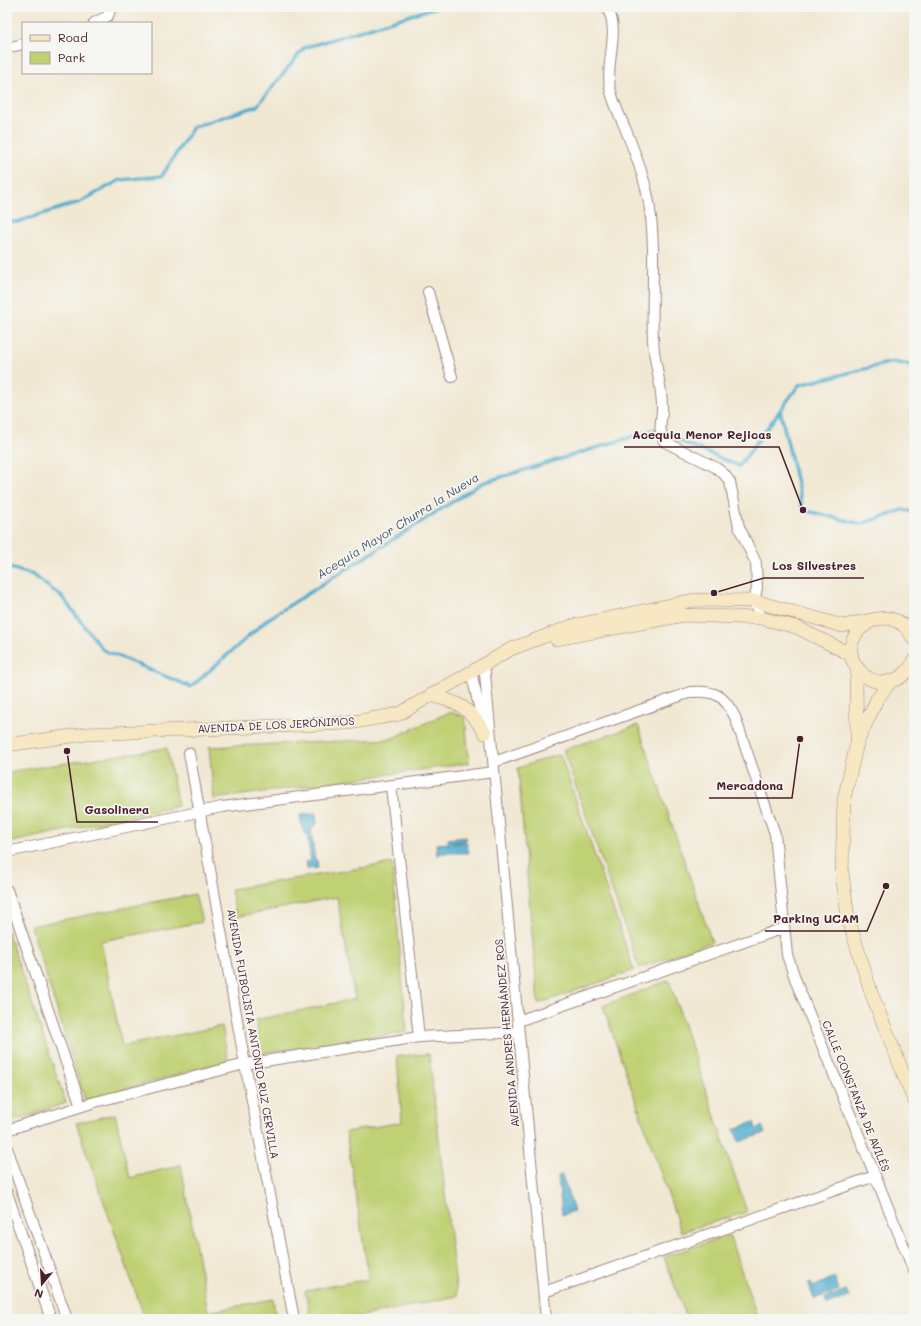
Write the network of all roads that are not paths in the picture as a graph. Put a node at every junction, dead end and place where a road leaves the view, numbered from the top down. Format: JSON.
{"nodes":[{"id":1,"x":111,"y":7,"type":"edge"},
{"id":2,"x":607,"y":7,"type":"edge"},
{"id":3,"x":96,"y":22,"type":"edge"},
{"id":4,"x":22,"y":44,"type":"edge"},
{"id":5,"x":7,"y":48,"type":"edge"},
{"id":6,"x":428,"y":292,"type":"dead end"},
{"id":7,"x":452,"y":378,"type":"dead end"},
{"id":8,"x":754,"y":601,"type":"junction"},
{"id":9,"x":760,"y":618,"type":"junction"},
{"id":10,"x":876,"y":619,"type":"junction"},
{"id":11,"x":913,"y":636,"type":"edge"},
{"id":12,"x":521,"y":645,"type":"junction"},
{"id":13,"x":852,"y":655,"type":"junction"},
{"id":14,"x":484,"y":664,"type":"junction"},
{"id":15,"x":913,"y":664,"type":"edge"},
{"id":16,"x":858,"y":669,"type":"junction"},
{"id":17,"x":471,"y":671,"type":"junction"},
{"id":18,"x":891,"y":681,"type":"junction"},
{"id":19,"x":431,"y":695,"type":"junction"},
{"id":20,"x":485,"y":733,"type":"junction"},
{"id":21,"x":857,"y":743,"type":"junction"},
{"id":22,"x":7,"y":745,"type":"edge"},
{"id":23,"x":492,"y":745,"type":"junction"},
{"id":24,"x":189,"y":753,"type":"dead end"},
{"id":25,"x":494,"y":767,"type":"junction"},
{"id":26,"x":391,"y":786,"type":"junction"},
{"id":27,"x":201,"y":811,"type":"junction"},
{"id":28,"x":7,"y":852,"type":"edge"},
{"id":29,"x":7,"y":890,"type":"edge"},
{"id":30,"x":784,"y":928,"type":"junction"},
{"id":31,"x":518,"y":1021,"type":"junction"},
{"id":32,"x":519,"y":1032,"type":"junction"},
{"id":33,"x":419,"y":1037,"type":"junction"},
{"id":34,"x":245,"y":1064,"type":"junction"},
{"id":35,"x":914,"y":1100,"type":"edge"},
{"id":36,"x":81,"y":1106,"type":"junction"},
{"id":37,"x":7,"y":1130,"type":"edge"},
{"id":38,"x":7,"y":1148,"type":"edge"},
{"id":39,"x":875,"y":1176,"type":"junction"},
{"id":40,"x":7,"y":1194,"type":"edge"},
{"id":41,"x":10,"y":1212,"type":"edge"},
{"id":42,"x":914,"y":1271,"type":"edge"},
{"id":43,"x":544,"y":1292,"type":"junction"},
{"id":44,"x":51,"y":1319,"type":"edge"},
{"id":45,"x":67,"y":1319,"type":"edge"},
{"id":46,"x":294,"y":1319,"type":"edge"},
{"id":47,"x":546,"y":1319,"type":"edge"}],
"edges":[{"from":1,"to":3,"type":"street"},
{"from":2,"to":8,"type":"street"},
{"from":4,"to":5,"type":"street"},
{"from":6,"to":7,"type":"street"},
{"from":8,"to":9,"type":"street"},
{"from":8,"to":10,"type":"main road","name":"AVENIDA DE LOS JERÓNIMOS"},
{"from":8,"to":12,"type":"main road","name":"AVENIDA DE LOS JERÓNIMOS"},
{"from":9,"to":12,"type":"main road"},
{"from":9,"to":13,"type":"main road"},
{"from":10,"to":11,"type":"main road","name":"AVENIDA DE LOS JERÓNIMOS"},
{"from":10,"to":13,"type":"main road"},
{"from":12,"to":14,"type":"main road","name":"AVENIDA DE LOS JERÓNIMOS"},
{"from":13,"to":16,"type":"main road"},
{"from":14,"to":17,"type":"main road","name":"AVENIDA DE LOS JERÓNIMOS"},
{"from":14,"to":23,"type":"street","name":"AVENIDA ANDRES HERNÁNDEZ ROS"},
{"from":15,"to":18,"type":"main road"},
{"from":16,"to":18,"type":"main road"},
{"from":16,"to":21,"type":"main road"},
{"from":17,"to":19,"type":"main road","name":"AVENIDA DE LOS JERÓNIMOS"},
{"from":17,"to":20,"type":"street","name":"AVENIDA ANDRES HERNÁNDEZ ROS"},
{"from":18,"to":21,"type":"main road"},
{"from":19,"to":20,"type":"main road"},
{"from":19,"to":22,"type":"main road","name":"AVENIDA DE LOS JERÓNIMOS"},
{"from":20,"to":23,"type":"street","name":"AVENIDA ANDRES HERNÁNDEZ ROS"},
{"from":21,"to":35,"type":"main road"},
{"from":23,"to":25,"type":"street","name":"AVENIDA ANDRES HERNÁNDEZ ROS"},
{"from":24,"to":27,"type":"street","name":"AVENIDA FUTBOLISTA ANTONIO RUZ CERVILLA"},
{"from":25,"to":26,"type":"street","name":"CALLE CONSTANZA DE AVILÉS"},
{"from":25,"to":30,"type":"street","name":"CALLE CONSTANZA DE AVILÉS"},
{"from":25,"to":31,"type":"street","name":"AVENIDA ANDRES HERNÁNDEZ ROS"},
{"from":26,"to":27,"type":"street","name":"CALLE CONSTANZA DE AVILÉS"},
{"from":26,"to":33,"type":"street"},
{"from":27,"to":28,"type":"street","name":"CALLE CONSTANZA DE AVILÉS"},
{"from":27,"to":34,"type":"street","name":"AVENIDA FUTBOLISTA ANTONIO RUZ CERVILLA"},
{"from":29,"to":36,"type":"street"},
{"from":30,"to":31,"type":"street"},
{"from":30,"to":39,"type":"street","name":"CALLE CONSTANZA DE AVILÉS"},
{"from":31,"to":32,"type":"street","name":"AVENIDA ANDRES HERNÁNDEZ ROS"},
{"from":32,"to":33,"type":"street"},
{"from":32,"to":43,"type":"street","name":"AVENIDA ANDRES HERNÁNDEZ ROS"},
{"from":33,"to":34,"type":"street"},
{"from":34,"to":36,"type":"street"},
{"from":34,"to":46,"type":"street","name":"AVENIDA FUTBOLISTA ANTONIO RUZ CERVILLA"},
{"from":36,"to":37,"type":"street"},
{"from":38,"to":45,"type":"street"},
{"from":39,"to":42,"type":"street","name":"CALLE CONSTANZA DE AVILÉS"},
{"from":39,"to":43,"type":"street"},
{"from":40,"to":41,"type":"street"},
{"from":41,"to":44,"type":"street"},
{"from":43,"to":47,"type":"street","name":"AVENIDA ANDRES HERNÁNDEZ ROS"}]}
